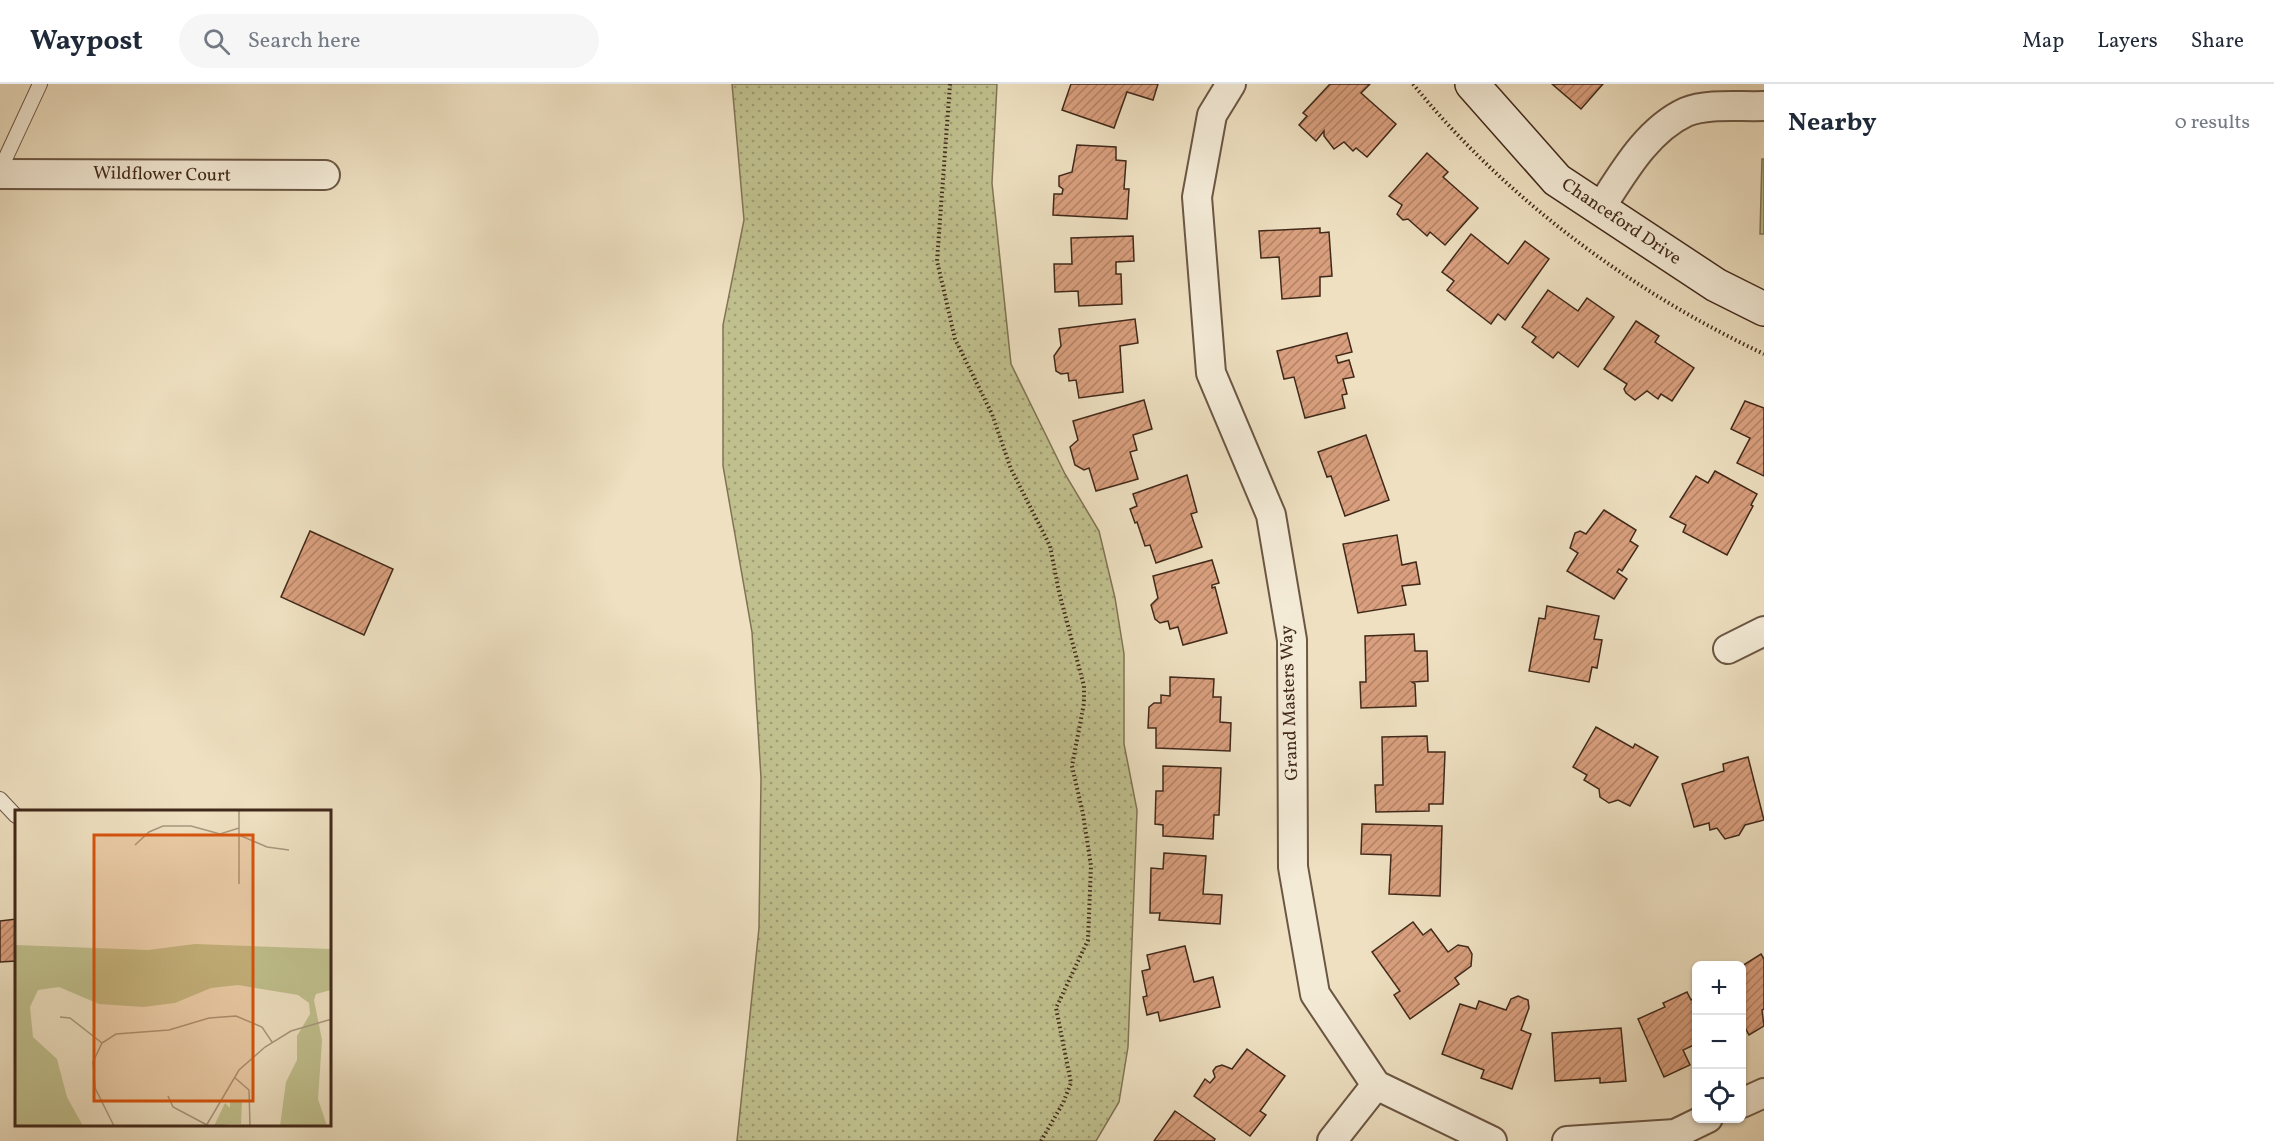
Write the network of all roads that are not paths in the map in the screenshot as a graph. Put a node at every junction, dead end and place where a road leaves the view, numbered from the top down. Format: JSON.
{"nodes":[{"id":1,"x":40,"y":84,"type":"edge"},
{"id":2,"x":1231,"y":84,"type":"edge"},
{"id":3,"x":1472,"y":84,"type":"edge"},
{"id":4,"x":1764,"y":106,"type":"edge"},
{"id":5,"x":0,"y":172,"type":"edge"},
{"id":6,"x":325,"y":175,"type":"dead end"},
{"id":7,"x":1601,"y":207,"type":"junction"},
{"id":8,"x":1764,"y":309,"type":"edge"},
{"id":9,"x":1764,"y":631,"type":"edge"},
{"id":10,"x":1728,"y":649,"type":"dead end"},
{"id":11,"x":0,"y":799,"type":"edge"},
{"id":12,"x":15,"y":815,"type":"edge"},
{"id":13,"x":1376,"y":1085,"type":"junction"},
{"id":14,"x":1764,"y":1093,"type":"edge"},
{"id":15,"x":1746,"y":1101,"type":"edge"},
{"id":16,"x":1699,"y":1123,"type":"edge"},
{"id":17,"x":1332,"y":1141,"type":"edge"},
{"id":18,"x":1492,"y":1141,"type":"edge"},
{"id":19,"x":1567,"y":1141,"type":"edge"}],
"edges":[{"from":1,"to":5,"type":"lane"},
{"from":2,"to":13,"type":"street","name":"Grand Masters Way"},
{"from":3,"to":7,"type":"street","name":"Chanceford Drive"},
{"from":4,"to":7,"type":"street"},
{"from":5,"to":6,"type":"street","name":"Wildflower Court"},
{"from":7,"to":8,"type":"street","name":"Chanceford Drive"},
{"from":9,"to":10,"type":"street"},
{"from":11,"to":12,"type":"lane"},
{"from":13,"to":17,"type":"street"},
{"from":13,"to":18,"type":"street"},
{"from":14,"to":15,"type":"street"},
{"from":16,"to":19,"type":"street"}]}
